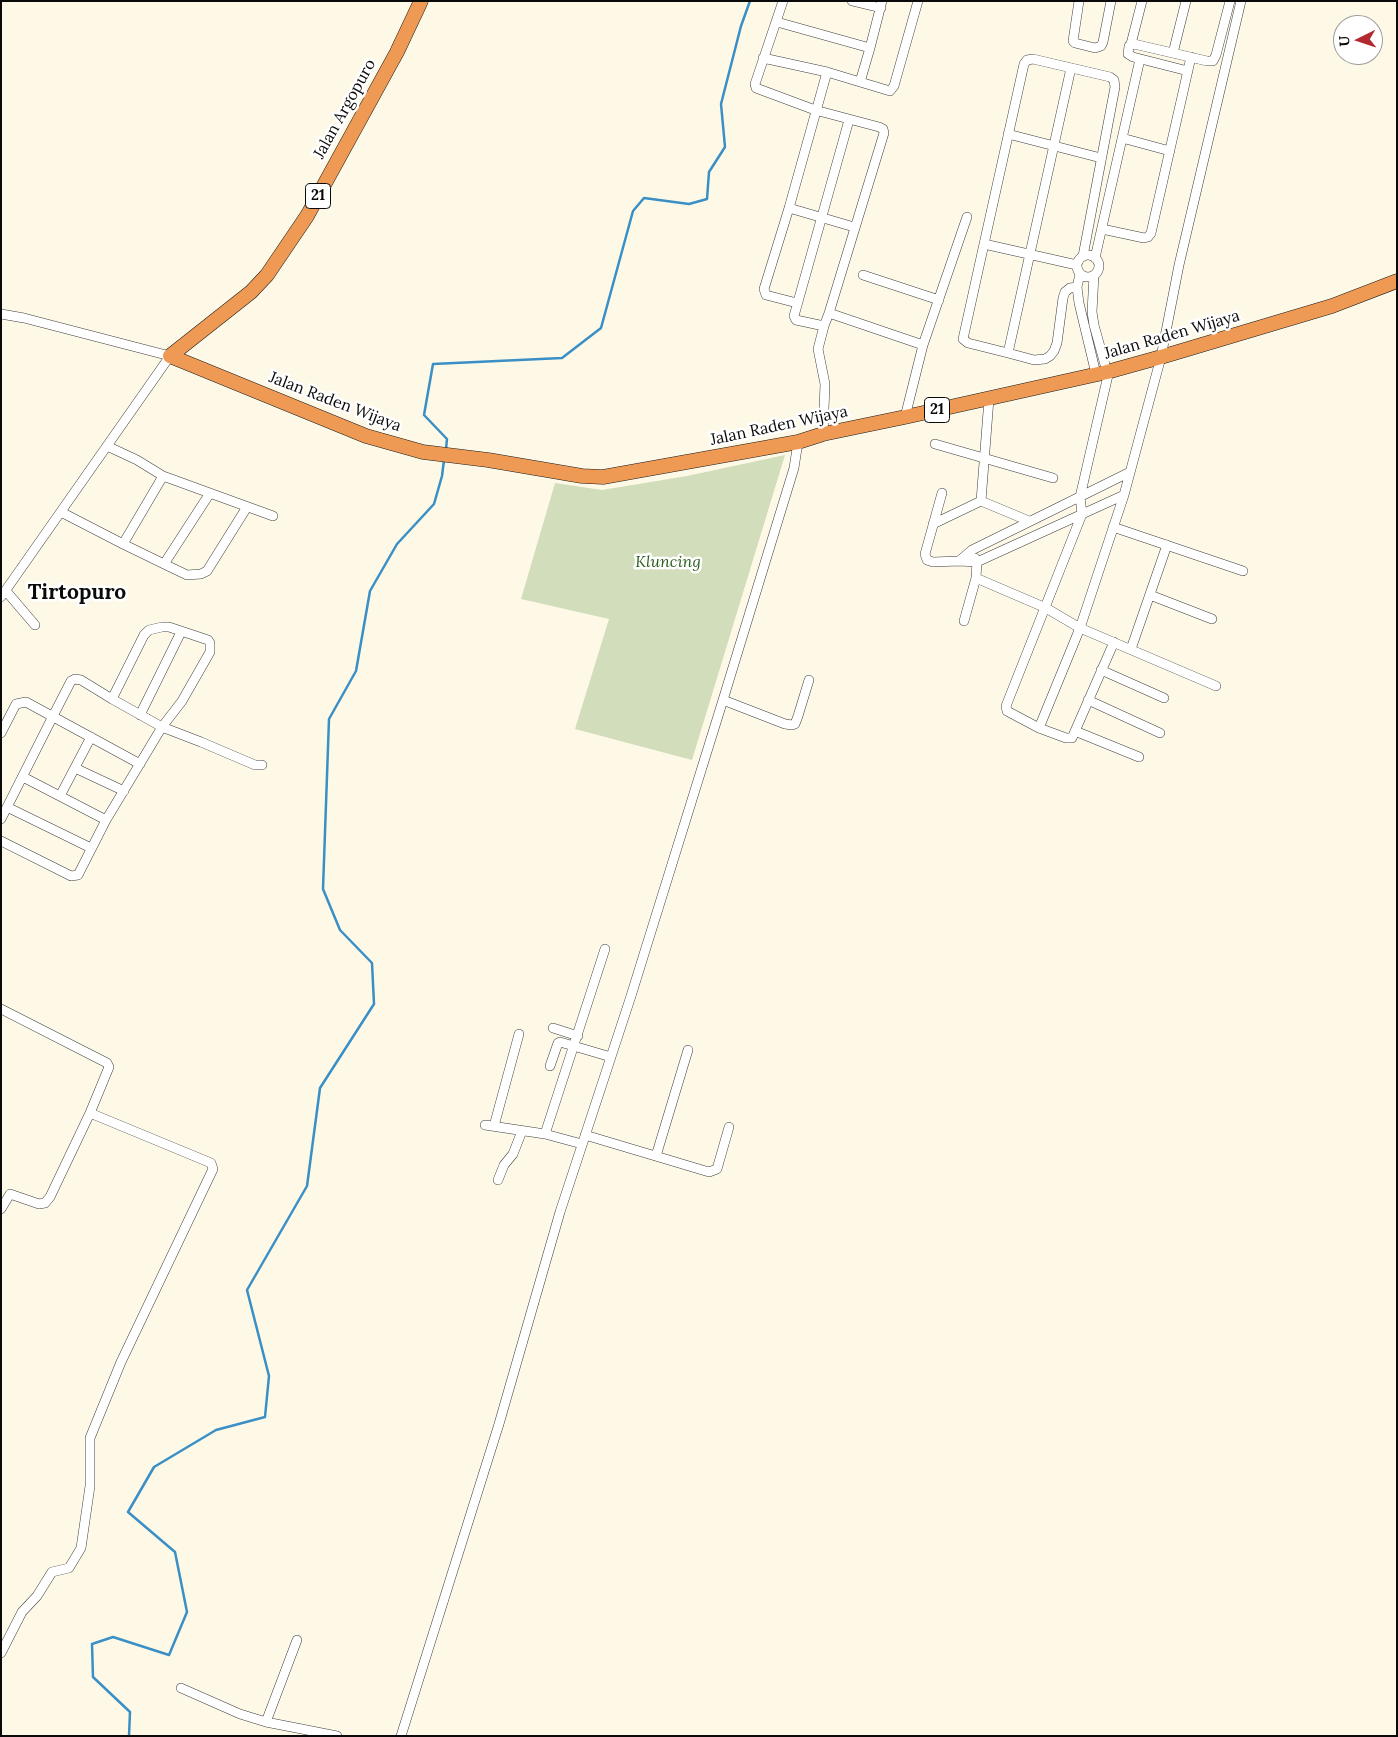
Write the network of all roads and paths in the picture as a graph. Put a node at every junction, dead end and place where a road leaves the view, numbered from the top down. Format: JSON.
{"nodes":[{"id":1,"x":421,"y":1,"type":"edge"},
{"id":2,"x":784,"y":1,"type":"edge"},
{"id":3,"x":852,"y":1,"type":"edge"},
{"id":4,"x":918,"y":1,"type":"edge"},
{"id":5,"x":1079,"y":1,"type":"edge"},
{"id":6,"x":1112,"y":1,"type":"edge"},
{"id":7,"x":1142,"y":1,"type":"edge"},
{"id":8,"x":1186,"y":1,"type":"edge"},
{"id":9,"x":1230,"y":1,"type":"edge"},
{"id":10,"x":1241,"y":1,"type":"edge"},
{"id":11,"x":882,"y":5,"type":"edge"},
{"id":12,"x":776,"y":22,"type":"junction"},
{"id":13,"x":1131,"y":44,"type":"junction"},
{"id":14,"x":870,"y":48,"type":"junction"},
{"id":15,"x":1173,"y":53,"type":"junction"},
{"id":16,"x":1191,"y":57,"type":"junction"},
{"id":17,"x":763,"y":58,"type":"junction"},
{"id":18,"x":1140,"y":59,"type":"junction"},
{"id":19,"x":1071,"y":68,"type":"junction"},
{"id":20,"x":1188,"y":71,"type":"junction"},
{"id":21,"x":827,"y":72,"type":"junction"},
{"id":22,"x":860,"y":82,"type":"junction"},
{"id":23,"x":816,"y":110,"type":"junction"},
{"id":24,"x":849,"y":120,"type":"junction"},
{"id":25,"x":1008,"y":134,"type":"junction"},
{"id":26,"x":1122,"y":138,"type":"junction"},
{"id":27,"x":1053,"y":145,"type":"junction"},
{"id":28,"x":1170,"y":151,"type":"junction"},
{"id":29,"x":1101,"y":158,"type":"junction"},
{"id":30,"x":789,"y":208,"type":"junction"},
{"id":31,"x":823,"y":217,"type":"junction"},
{"id":32,"x":967,"y":217,"type":"dead end"},
{"id":33,"x":854,"y":227,"type":"junction"},
{"id":34,"x":1102,"y":229,"type":"junction"},
{"id":35,"x":984,"y":244,"type":"junction"},
{"id":36,"x":1030,"y":254,"type":"junction"},
{"id":37,"x":1083,"y":256,"type":"junction"},
{"id":38,"x":1095,"y":258,"type":"junction"},
{"id":39,"x":1078,"y":269,"type":"junction"},
{"id":40,"x":863,"y":275,"type":"dead end"},
{"id":41,"x":1094,"y":275,"type":"junction"},
{"id":42,"x":1397,"y":282,"type":"edge"},
{"id":43,"x":1077,"y":287,"type":"junction"},
{"id":44,"x":939,"y":300,"type":"junction"},
{"id":45,"x":797,"y":303,"type":"junction"},
{"id":46,"x":829,"y":313,"type":"junction"},
{"id":47,"x":1,"y":314,"type":"edge"},
{"id":48,"x":824,"y":326,"type":"junction"},
{"id":49,"x":1089,"y":326,"type":"junction"},
{"id":50,"x":923,"y":345,"type":"junction"},
{"id":51,"x":1008,"y":353,"type":"junction"},
{"id":52,"x":170,"y":356,"type":"junction"},
{"id":53,"x":1161,"y":357,"type":"junction"},
{"id":54,"x":1104,"y":372,"type":"junction"},
{"id":55,"x":989,"y":398,"type":"junction"},
{"id":56,"x":905,"y":417,"type":"junction"},
{"id":57,"x":823,"y":434,"type":"junction"},
{"id":58,"x":798,"y":442,"type":"junction"},
{"id":59,"x":934,"y":444,"type":"dead end"},
{"id":60,"x":108,"y":446,"type":"junction"},
{"id":61,"x":985,"y":459,"type":"junction"},
{"id":62,"x":1130,"y":472,"type":"junction"},
{"id":63,"x":163,"y":476,"type":"junction"},
{"id":64,"x":1053,"y":478,"type":"dead end"},
{"id":65,"x":210,"y":493,"type":"junction"},
{"id":66,"x":942,"y":493,"type":"dead end"},
{"id":67,"x":1124,"y":495,"type":"junction"},
{"id":68,"x":1080,"y":497,"type":"junction"},
{"id":69,"x":981,"y":501,"type":"junction"},
{"id":70,"x":247,"y":507,"type":"junction"},
{"id":71,"x":61,"y":512,"type":"junction"},
{"id":72,"x":1082,"y":514,"type":"junction"},
{"id":73,"x":273,"y":516,"type":"dead end"},
{"id":74,"x":1029,"y":521,"type":"junction"},
{"id":75,"x":933,"y":524,"type":"junction"},
{"id":76,"x":1113,"y":527,"type":"junction"},
{"id":77,"x":123,"y":544,"type":"junction"},
{"id":78,"x":1167,"y":545,"type":"junction"},
{"id":79,"x":972,"y":550,"type":"junction"},
{"id":80,"x":960,"y":560,"type":"junction"},
{"id":81,"x":977,"y":562,"type":"junction"},
{"id":82,"x":164,"y":564,"type":"junction"},
{"id":83,"x":1243,"y":571,"type":"dead end"},
{"id":84,"x":976,"y":578,"type":"junction"},
{"id":85,"x":3,"y":594,"type":"edge"},
{"id":86,"x":1150,"y":595,"type":"junction"},
{"id":87,"x":1046,"y":608,"type":"junction"},
{"id":88,"x":1212,"y":619,"type":"dead end"},
{"id":89,"x":964,"y":621,"type":"dead end"},
{"id":90,"x":35,"y":625,"type":"dead end"},
{"id":91,"x":1080,"y":628,"type":"junction"},
{"id":92,"x":181,"y":632,"type":"junction"},
{"id":93,"x":1114,"y":642,"type":"junction"},
{"id":94,"x":1131,"y":649,"type":"junction"},
{"id":95,"x":1101,"y":670,"type":"junction"},
{"id":96,"x":809,"y":680,"type":"dead end"},
{"id":97,"x":1216,"y":686,"type":"dead end"},
{"id":98,"x":1164,"y":698,"type":"dead end"},
{"id":99,"x":112,"y":699,"type":"junction"},
{"id":100,"x":723,"y":700,"type":"junction"},
{"id":101,"x":1088,"y":700,"type":"junction"},
{"id":102,"x":140,"y":715,"type":"junction"},
{"id":103,"x":53,"y":716,"type":"junction"},
{"id":104,"x":162,"y":728,"type":"junction"},
{"id":105,"x":1039,"y":728,"type":"junction"},
{"id":106,"x":1075,"y":731,"type":"junction"},
{"id":107,"x":1160,"y":733,"type":"dead end"},
{"id":108,"x":1,"y":734,"type":"edge"},
{"id":109,"x":91,"y":737,"type":"junction"},
{"id":110,"x":1139,"y":757,"type":"dead end"},
{"id":111,"x":140,"y":764,"type":"junction"},
{"id":112,"x":262,"y":766,"type":"dead end"},
{"id":113,"x":75,"y":768,"type":"junction"},
{"id":114,"x":23,"y":777,"type":"junction"},
{"id":115,"x":124,"y":790,"type":"junction"},
{"id":116,"x":60,"y":796,"type":"junction"},
{"id":117,"x":7,"y":807,"type":"junction"},
{"id":118,"x":1,"y":819,"type":"edge"},
{"id":119,"x":106,"y":820,"type":"junction"},
{"id":120,"x":1,"y":841,"type":"edge"},
{"id":121,"x":91,"y":848,"type":"junction"},
{"id":122,"x":605,"y":949,"type":"dead end"},
{"id":123,"x":1,"y":1009,"type":"edge"},
{"id":124,"x":553,"y":1028,"type":"dead end"},
{"id":125,"x":519,"y":1034,"type":"dead end"},
{"id":126,"x":578,"y":1036,"type":"junction"},
{"id":127,"x":575,"y":1046,"type":"junction"},
{"id":128,"x":688,"y":1050,"type":"dead end"},
{"id":129,"x":611,"y":1057,"type":"junction"},
{"id":130,"x":550,"y":1066,"type":"dead end"},
{"id":131,"x":90,"y":1113,"type":"junction"},
{"id":132,"x":729,"y":1127,"type":"dead end"},
{"id":133,"x":522,"y":1130,"type":"junction"},
{"id":134,"x":545,"y":1134,"type":"junction"},
{"id":135,"x":584,"y":1140,"type":"junction"},
{"id":136,"x":656,"y":1156,"type":"junction"},
{"id":137,"x":498,"y":1180,"type":"dead end"},
{"id":138,"x":1,"y":1209,"type":"edge"},
{"id":139,"x":297,"y":1640,"type":"dead end"},
{"id":140,"x":1,"y":1653,"type":"edge"},
{"id":141,"x":181,"y":1688,"type":"dead end"},
{"id":142,"x":266,"y":1722,"type":"junction"},
{"id":143,"x":337,"y":1736,"type":"edge"},
{"id":144,"x":401,"y":1736,"type":"edge"}],
"edges":[{"from":1,"to":52,"type":"highway","name":"Jalan Argopuro","number":"21"},
{"from":2,"to":12,"type":"street"},
{"from":3,"to":11,"type":"street"},
{"from":4,"to":22,"type":"street"},
{"from":5,"to":6,"type":"street"},
{"from":7,"to":13,"type":"street"},
{"from":8,"to":15,"type":"street"},
{"from":9,"to":16,"type":"street"},
{"from":10,"to":53,"type":"street"},
{"from":11,"to":14,"type":"street"},
{"from":12,"to":14,"type":"street"},
{"from":12,"to":17,"type":"street"},
{"from":13,"to":15,"type":"street"},
{"from":13,"to":18,"type":"street"},
{"from":14,"to":22,"type":"street"},
{"from":15,"to":16,"type":"street"},
{"from":16,"to":20,"type":"street"},
{"from":17,"to":21,"type":"street"},
{"from":17,"to":23,"type":"street"},
{"from":18,"to":20,"type":"street"},
{"from":18,"to":26,"type":"street"},
{"from":19,"to":25,"type":"street"},
{"from":19,"to":27,"type":"street"},
{"from":19,"to":29,"type":"street"},
{"from":20,"to":28,"type":"street"},
{"from":21,"to":22,"type":"street"},
{"from":21,"to":23,"type":"street"},
{"from":23,"to":24,"type":"street"},
{"from":23,"to":30,"type":"street"},
{"from":24,"to":31,"type":"street"},
{"from":24,"to":33,"type":"street"},
{"from":25,"to":27,"type":"street"},
{"from":25,"to":35,"type":"street"},
{"from":26,"to":28,"type":"street"},
{"from":26,"to":34,"type":"street"},
{"from":27,"to":29,"type":"street"},
{"from":27,"to":36,"type":"street"},
{"from":28,"to":34,"type":"street"},
{"from":29,"to":37,"type":"street"},
{"from":30,"to":31,"type":"street"},
{"from":30,"to":45,"type":"street"},
{"from":31,"to":33,"type":"street"},
{"from":31,"to":45,"type":"street"},
{"from":32,"to":44,"type":"street"},
{"from":33,"to":46,"type":"street"},
{"from":34,"to":38,"type":"street"},
{"from":35,"to":36,"type":"street"},
{"from":35,"to":51,"type":"street"},
{"from":36,"to":39,"type":"street"},
{"from":36,"to":51,"type":"street"},
{"from":37,"to":38,"type":"street"},
{"from":37,"to":39,"type":"street"},
{"from":38,"to":41,"type":"street"},
{"from":39,"to":41,"type":"street"},
{"from":39,"to":43,"type":"street"},
{"from":40,"to":44,"type":"street"},
{"from":41,"to":49,"type":"street"},
{"from":42,"to":53,"type":"highway","name":"Jalan Raden Wijaya","number":"21"},
{"from":43,"to":49,"type":"street"},
{"from":43,"to":51,"type":"street"},
{"from":44,"to":50,"type":"street"},
{"from":45,"to":48,"type":"street"},
{"from":46,"to":48,"type":"street"},
{"from":46,"to":50,"type":"street"},
{"from":47,"to":52,"type":"street"},
{"from":48,"to":57,"type":"street"},
{"from":49,"to":54,"type":"street"},
{"from":50,"to":56,"type":"street"},
{"from":52,"to":58,"type":"highway","name":"Jalan Raden Wijaya","number":"21"},
{"from":52,"to":60,"type":"street"},
{"from":53,"to":54,"type":"highway","name":"Jalan Raden Wijaya","number":"21"},
{"from":53,"to":62,"type":"street"},
{"from":54,"to":55,"type":"highway","name":"Jalan Raden Wijaya","number":"21"},
{"from":54,"to":68,"type":"street"},
{"from":55,"to":56,"type":"highway","name":"Jalan Raden Wijaya","number":"21"},
{"from":55,"to":61,"type":"street"},
{"from":56,"to":57,"type":"highway","name":"Jalan Raden Wijaya","number":"21"},
{"from":57,"to":58,"type":"highway","name":"Jalan Raden Wijaya","number":"21"},
{"from":58,"to":100,"type":"street"},
{"from":59,"to":61,"type":"street"},
{"from":60,"to":63,"type":"street"},
{"from":60,"to":71,"type":"street"},
{"from":61,"to":64,"type":"street"},
{"from":61,"to":69,"type":"street"},
{"from":62,"to":67,"type":"street"},
{"from":62,"to":68,"type":"street"},
{"from":63,"to":65,"type":"street"},
{"from":63,"to":77,"type":"street"},
{"from":65,"to":70,"type":"street"},
{"from":65,"to":82,"type":"street"},
{"from":66,"to":75,"type":"street"},
{"from":67,"to":72,"type":"street"},
{"from":67,"to":76,"type":"street"},
{"from":68,"to":72,"type":"street"},
{"from":68,"to":74,"type":"street"},
{"from":69,"to":74,"type":"street"},
{"from":69,"to":75,"type":"street"},
{"from":70,"to":73,"type":"street"},
{"from":70,"to":82,"type":"street"},
{"from":71,"to":77,"type":"street"},
{"from":71,"to":85,"type":"street"},
{"from":72,"to":81,"type":"street"},
{"from":72,"to":87,"type":"street"},
{"from":74,"to":79,"type":"street"},
{"from":75,"to":80,"type":"street"},
{"from":76,"to":78,"type":"street"},
{"from":76,"to":91,"type":"street"},
{"from":77,"to":82,"type":"street"},
{"from":78,"to":83,"type":"street"},
{"from":78,"to":86,"type":"street"},
{"from":79,"to":80,"type":"street"},
{"from":79,"to":81,"type":"street"},
{"from":80,"to":81,"type":"street"},
{"from":81,"to":84,"type":"street"},
{"from":84,"to":87,"type":"street"},
{"from":84,"to":89,"type":"street"},
{"from":85,"to":90,"type":"street"},
{"from":86,"to":88,"type":"street"},
{"from":86,"to":94,"type":"street"},
{"from":87,"to":91,"type":"street"},
{"from":87,"to":105,"type":"street"},
{"from":91,"to":93,"type":"street"},
{"from":91,"to":105,"type":"street"},
{"from":92,"to":99,"type":"street"},
{"from":92,"to":102,"type":"street"},
{"from":92,"to":104,"type":"street"},
{"from":93,"to":94,"type":"street"},
{"from":93,"to":95,"type":"street"},
{"from":94,"to":97,"type":"street"},
{"from":95,"to":98,"type":"street"},
{"from":95,"to":101,"type":"street"},
{"from":96,"to":100,"type":"street"},
{"from":99,"to":102,"type":"street"},
{"from":99,"to":103,"type":"street"},
{"from":100,"to":129,"type":"street"},
{"from":101,"to":106,"type":"street"},
{"from":101,"to":107,"type":"street"},
{"from":102,"to":104,"type":"street"},
{"from":103,"to":108,"type":"street"},
{"from":103,"to":109,"type":"street"},
{"from":103,"to":114,"type":"street"},
{"from":104,"to":111,"type":"street"},
{"from":104,"to":112,"type":"street"},
{"from":105,"to":106,"type":"street"},
{"from":106,"to":110,"type":"street"},
{"from":109,"to":111,"type":"street"},
{"from":109,"to":113,"type":"street"},
{"from":111,"to":115,"type":"street"},
{"from":113,"to":115,"type":"street"},
{"from":113,"to":116,"type":"street"},
{"from":114,"to":116,"type":"street"},
{"from":114,"to":117,"type":"street"},
{"from":115,"to":119,"type":"street"},
{"from":116,"to":119,"type":"street"},
{"from":117,"to":118,"type":"street"},
{"from":117,"to":121,"type":"street"},
{"from":119,"to":121,"type":"street"},
{"from":120,"to":121,"type":"street"},
{"from":122,"to":126,"type":"street"},
{"from":123,"to":131,"type":"street"},
{"from":124,"to":126,"type":"street"},
{"from":125,"to":133,"type":"street"},
{"from":126,"to":127,"type":"street"},
{"from":127,"to":129,"type":"street"},
{"from":127,"to":130,"type":"street"},
{"from":127,"to":134,"type":"street"},
{"from":128,"to":136,"type":"street"},
{"from":129,"to":135,"type":"street"},
{"from":131,"to":138,"type":"street"},
{"from":131,"to":140,"type":"street"},
{"from":132,"to":136,"type":"street"},
{"from":133,"to":134,"type":"street"},
{"from":133,"to":137,"type":"street"},
{"from":134,"to":135,"type":"street"},
{"from":135,"to":136,"type":"street"},
{"from":135,"to":144,"type":"street"},
{"from":139,"to":142,"type":"street"},
{"from":141,"to":142,"type":"street"},
{"from":142,"to":143,"type":"street"}]}
